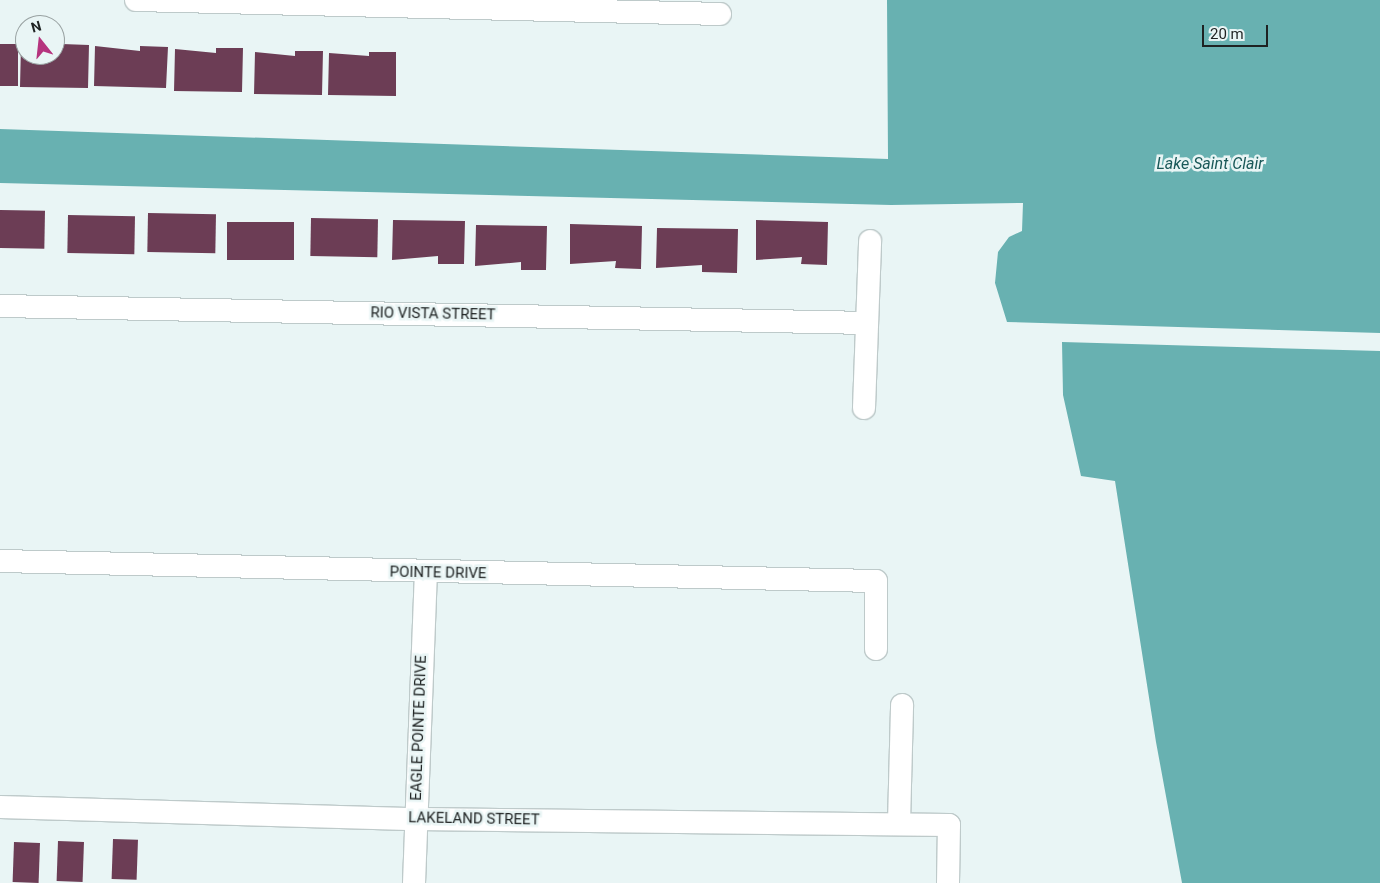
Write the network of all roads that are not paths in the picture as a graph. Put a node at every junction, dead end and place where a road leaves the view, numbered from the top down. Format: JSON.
{"nodes":[{"id":1,"x":136,"y":0,"type":"edge"},
{"id":2,"x":720,"y":14,"type":"dead end"},
{"id":3,"x":870,"y":241,"type":"dead end"},
{"id":4,"x":0,"y":306,"type":"edge"},
{"id":5,"x":867,"y":323,"type":"junction"},
{"id":6,"x":864,"y":408,"type":"dead end"},
{"id":7,"x":0,"y":560,"type":"edge"},
{"id":8,"x":426,"y":573,"type":"junction"},
{"id":9,"x":876,"y":649,"type":"dead end"},
{"id":10,"x":902,"y":705,"type":"dead end"},
{"id":11,"x":0,"y":807,"type":"edge"},
{"id":12,"x":416,"y":819,"type":"junction"},
{"id":13,"x":899,"y":823,"type":"junction"},
{"id":14,"x":414,"y":883,"type":"edge"},
{"id":15,"x":948,"y":883,"type":"edge"}],
"edges":[{"from":1,"to":2,"type":"street"},
{"from":3,"to":5,"type":"street"},
{"from":4,"to":5,"type":"street","name":"RIO VISTA STREET"},
{"from":5,"to":6,"type":"street"},
{"from":7,"to":8,"type":"street","name":"POINTE DRIVE"},
{"from":8,"to":9,"type":"street","name":"POINTE DRIVE"},
{"from":8,"to":12,"type":"street","name":"EAGLE POINTE DRIVE"},
{"from":10,"to":13,"type":"street"},
{"from":11,"to":12,"type":"street","name":"LAKELAND STREET"},
{"from":12,"to":13,"type":"street","name":"LAKELAND STREET"},
{"from":12,"to":14,"type":"street","name":"EAGLE POINTE DRIVE"},
{"from":13,"to":15,"type":"street","name":"LAKELAND STREET"}]}
